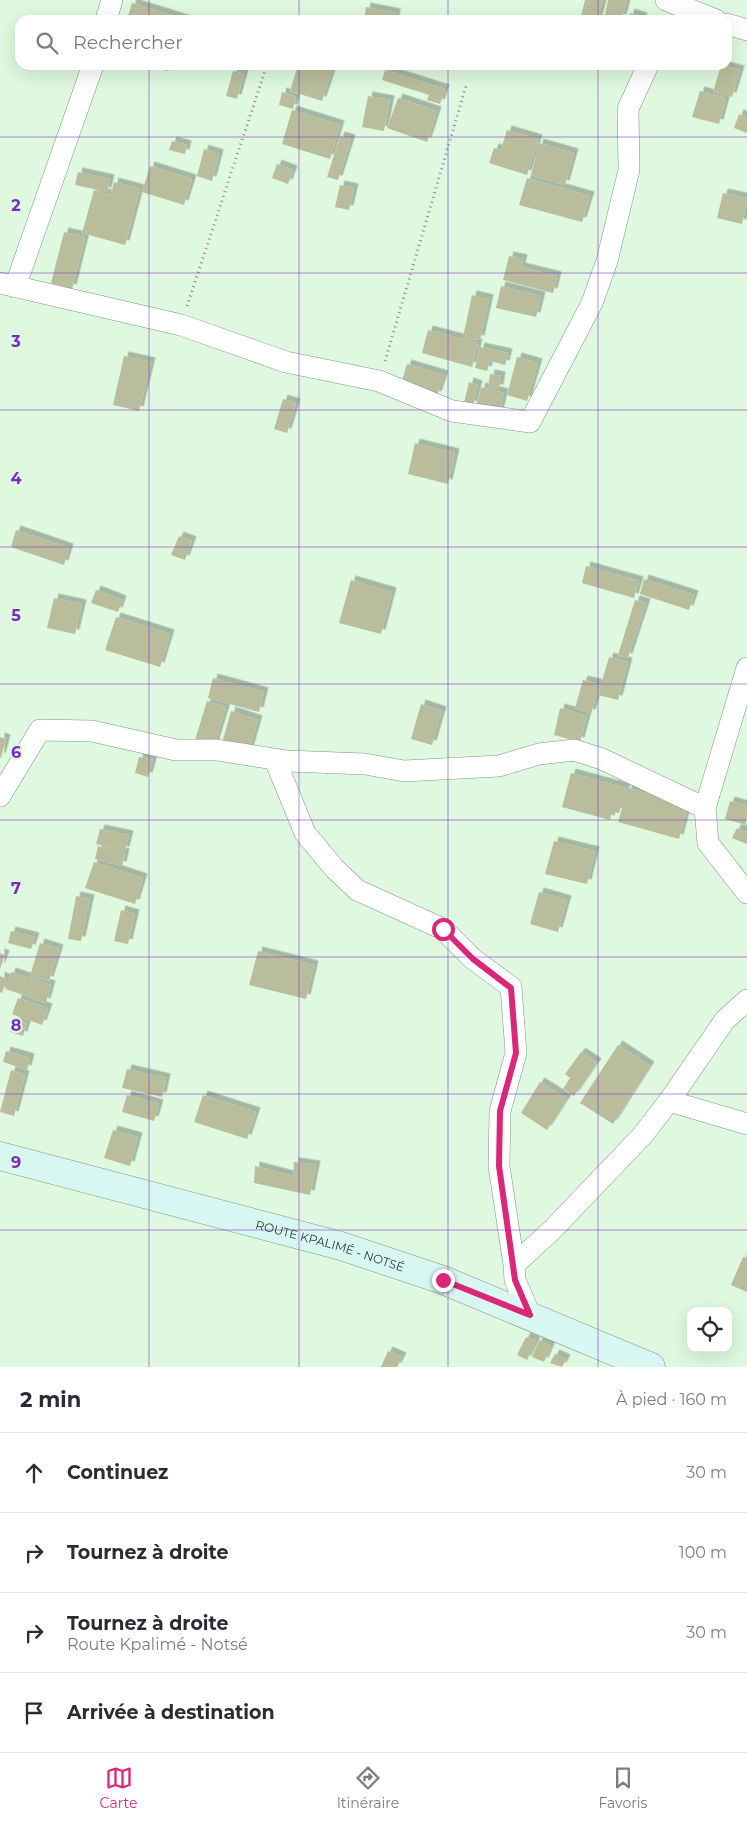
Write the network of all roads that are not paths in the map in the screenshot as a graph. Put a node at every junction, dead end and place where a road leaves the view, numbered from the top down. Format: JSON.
{"nodes":[{"id":1,"x":112,"y":0,"type":"edge"},
{"id":2,"x":668,"y":8,"type":"edge"},
{"id":3,"x":108,"y":15,"type":"edge"},
{"id":4,"x":696,"y":15,"type":"edge"},
{"id":5,"x":732,"y":26,"type":"edge"},
{"id":6,"x":747,"y":30,"type":"edge"},
{"id":7,"x":91,"y":70,"type":"edge"},
{"id":8,"x":646,"y":70,"type":"edge"},
{"id":9,"x":8,"y":285,"type":"edge"},
{"id":10,"x":747,"y":668,"type":"edge"},
{"id":11,"x":275,"y":760,"type":"junction"},
{"id":12,"x":0,"y":796,"type":"edge"},
{"id":13,"x":705,"y":808,"type":"junction"},
{"id":14,"x":747,"y":893,"type":"edge"},
{"id":15,"x":747,"y":1000,"type":"edge"},
{"id":16,"x":669,"y":1101,"type":"junction"},
{"id":17,"x":747,"y":1124,"type":"edge"},
{"id":18,"x":1,"y":1161,"type":"edge"},
{"id":19,"x":514,"y":1265,"type":"junction"},
{"id":20,"x":530,"y":1315,"type":"junction"},
{"id":21,"x":651,"y":1367,"type":"edge"}],
"edges":[{"from":1,"to":3,"type":"street"},
{"from":2,"to":4,"type":"street"},
{"from":5,"to":6,"type":"street"},
{"from":7,"to":9,"type":"street"},
{"from":8,"to":9,"type":"street"},
{"from":10,"to":13,"type":"street"},
{"from":11,"to":12,"type":"street"},
{"from":11,"to":13,"type":"street"},
{"from":11,"to":19,"type":"street"},
{"from":13,"to":14,"type":"street"},
{"from":15,"to":16,"type":"street"},
{"from":16,"to":17,"type":"street"},
{"from":16,"to":19,"type":"street"},
{"from":18,"to":20,"type":"main road","name":"ROUTE KPALIMÉ - NOTSÉ"},
{"from":19,"to":20,"type":"street"},
{"from":20,"to":21,"type":"main road","name":"ROUTE KPALIMÉ - NOTSÉ"}]}
